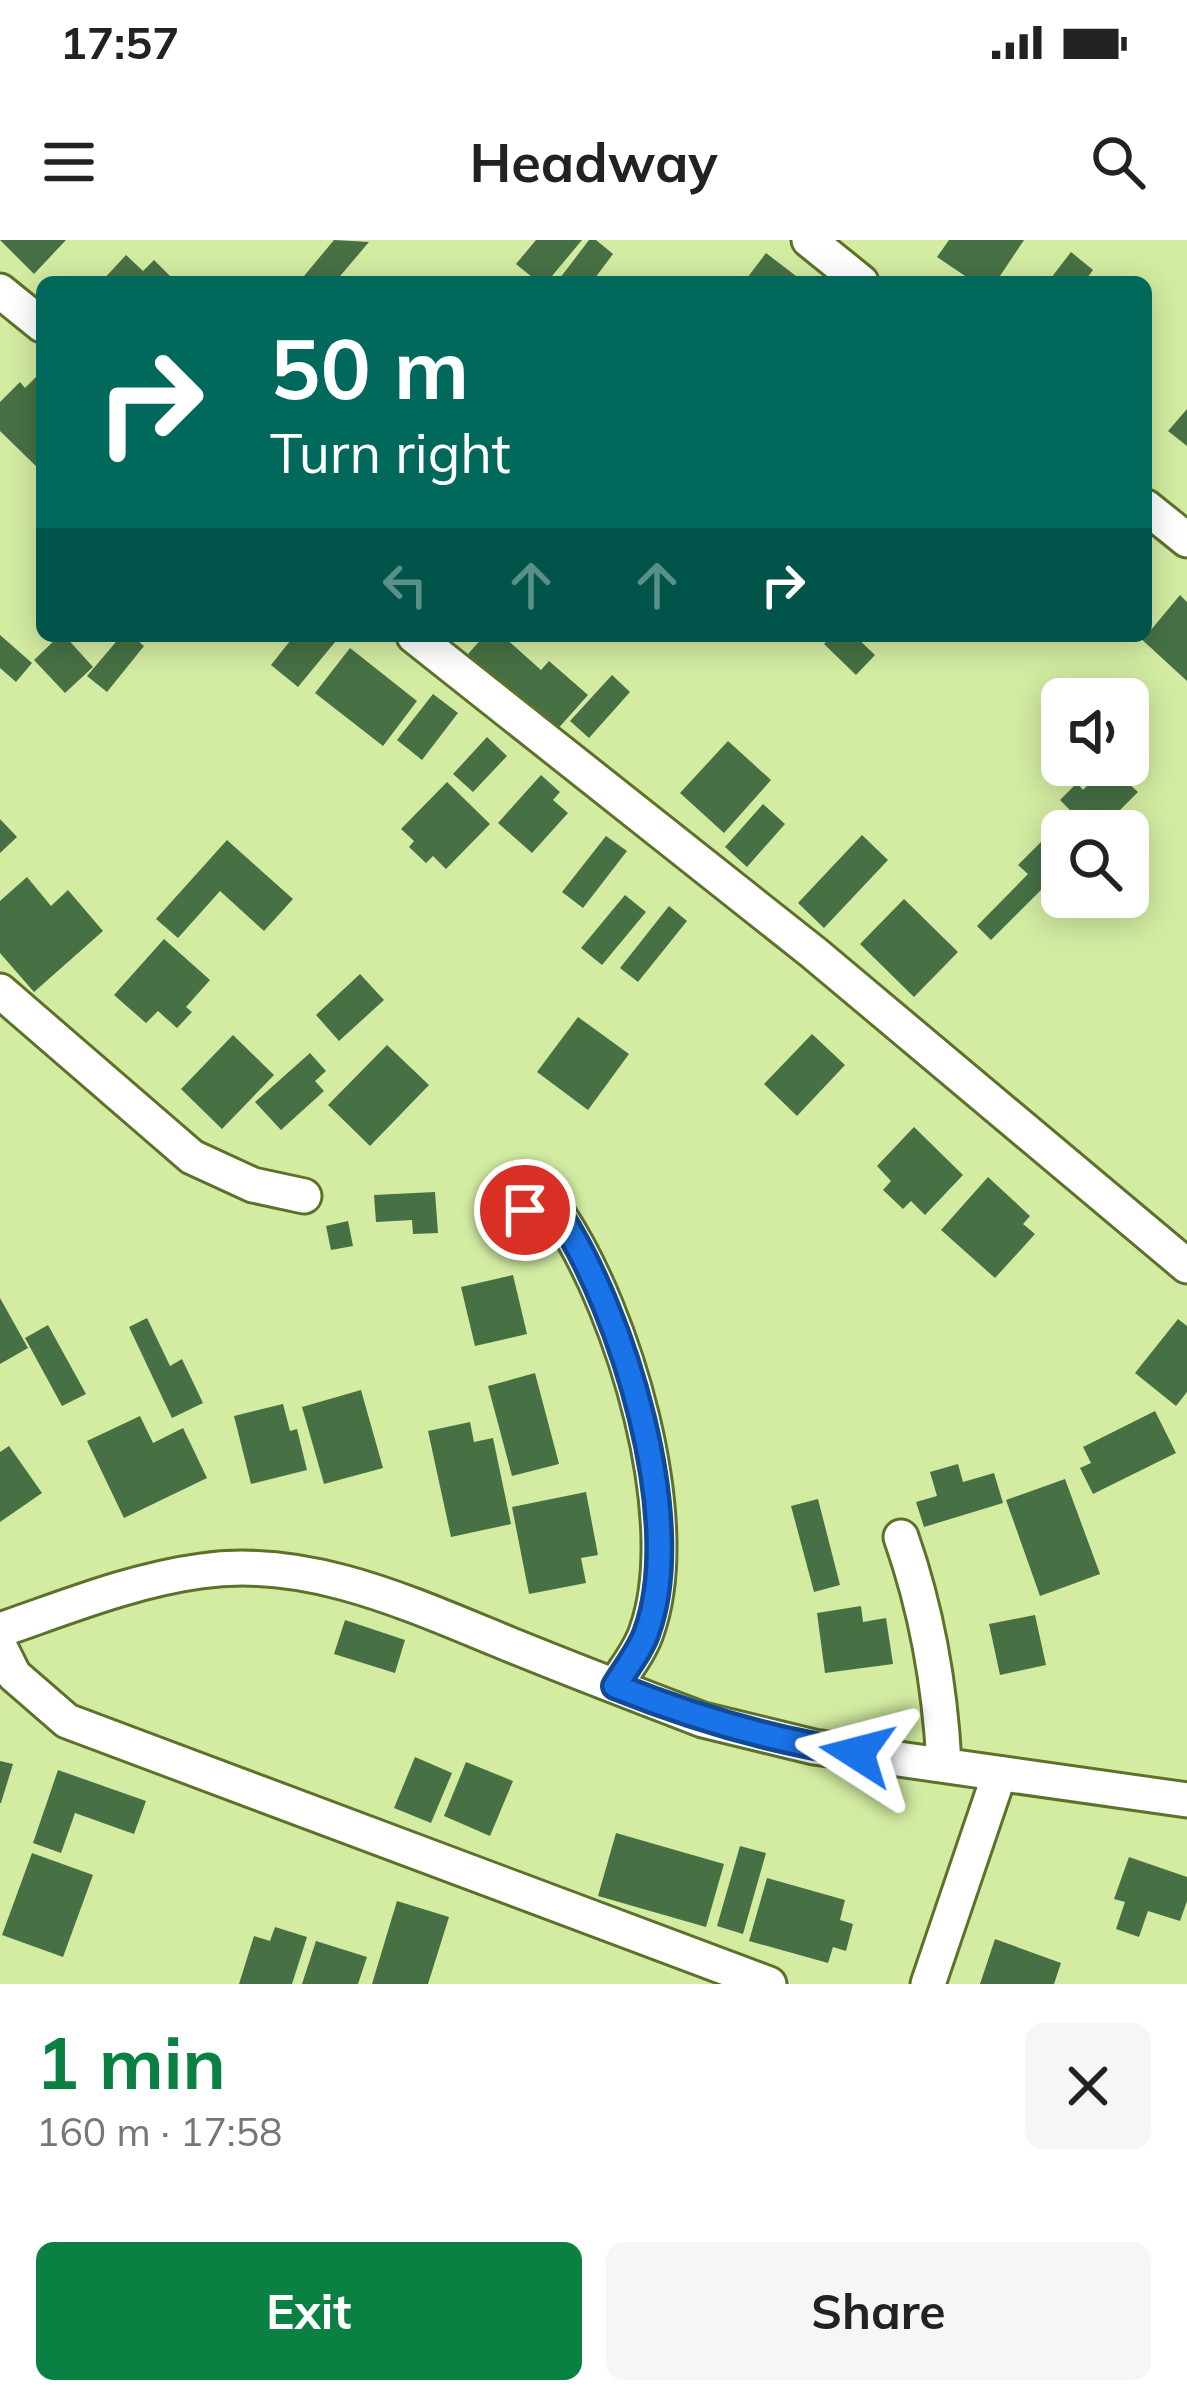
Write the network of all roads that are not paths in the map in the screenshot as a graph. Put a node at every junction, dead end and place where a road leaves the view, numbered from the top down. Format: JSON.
{"nodes":[{"id":1,"x":809,"y":240,"type":"edge"},
{"id":2,"x":854,"y":276,"type":"edge"},
{"id":3,"x":0,"y":291,"type":"edge"},
{"id":4,"x":36,"y":321,"type":"edge"},
{"id":5,"x":1152,"y":513,"type":"edge"},
{"id":6,"x":1187,"y":540,"type":"edge"},
{"id":7,"x":422,"y":642,"type":"edge"},
{"id":8,"x":0,"y":991,"type":"edge"},
{"id":9,"x":304,"y":1196,"type":"dead end"},
{"id":10,"x":502,"y":1207,"type":"dead end"},
{"id":11,"x":1187,"y":1266,"type":"edge"},
{"id":12,"x":901,"y":1537,"type":"dead end"},
{"id":13,"x":0,"y":1630,"type":"edge"},
{"id":14,"x":0,"y":1647,"type":"edge"},
{"id":15,"x":615,"y":1686,"type":"junction"},
{"id":16,"x":944,"y":1764,"type":"junction"},
{"id":17,"x":998,"y":1775,"type":"junction"},
{"id":18,"x":1187,"y":1800,"type":"edge"},
{"id":19,"x":769,"y":1984,"type":"edge"},
{"id":20,"x":928,"y":1984,"type":"edge"}],
"edges":[{"from":1,"to":2,"type":"street"},
{"from":3,"to":4,"type":"street"},
{"from":5,"to":6,"type":"street"},
{"from":7,"to":11,"type":"street"},
{"from":8,"to":9,"type":"street"},
{"from":10,"to":15,"type":"street"},
{"from":12,"to":16,"type":"street"},
{"from":13,"to":15,"type":"street"},
{"from":14,"to":19,"type":"street"},
{"from":15,"to":16,"type":"street"},
{"from":16,"to":17,"type":"street"},
{"from":17,"to":18,"type":"street"},
{"from":17,"to":20,"type":"street"}]}
